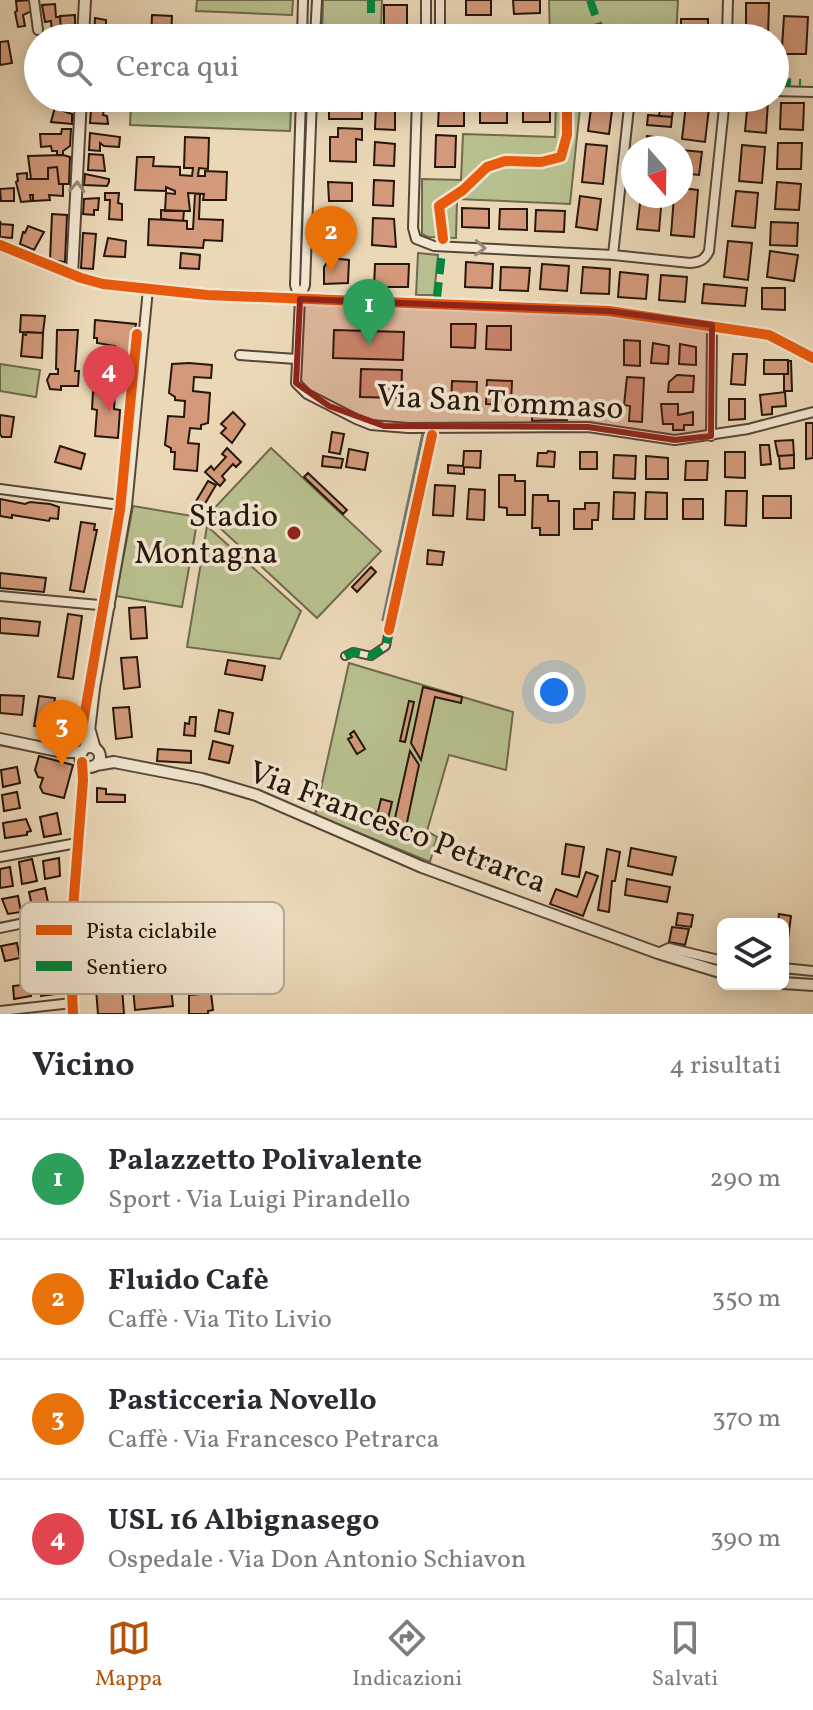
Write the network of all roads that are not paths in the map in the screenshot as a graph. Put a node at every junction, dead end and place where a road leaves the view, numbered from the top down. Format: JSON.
{"nodes":[{"id":1,"x":34,"y":0,"type":"edge"},
{"id":2,"x":85,"y":0,"type":"edge"},
{"id":3,"x":303,"y":0,"type":"edge"},
{"id":4,"x":317,"y":0,"type":"edge"},
{"id":5,"x":426,"y":0,"type":"edge"},
{"id":6,"x":440,"y":0,"type":"edge"},
{"id":7,"x":728,"y":0,"type":"edge"},
{"id":8,"x":37,"y":24,"type":"edge"},
{"id":9,"x":84,"y":24,"type":"edge"},
{"id":10,"x":302,"y":24,"type":"edge"},
{"id":11,"x":316,"y":24,"type":"edge"},
{"id":12,"x":426,"y":24,"type":"edge"},
{"id":13,"x":440,"y":24,"type":"edge"},
{"id":14,"x":727,"y":24,"type":"edge"},
{"id":15,"x":789,"y":91,"type":"edge"},
{"id":16,"x":813,"y":92,"type":"edge"},
{"id":17,"x":80,"y":112,"type":"edge"},
{"id":18,"x":303,"y":112,"type":"edge"},
{"id":19,"x":309,"y":112,"type":"edge"},
{"id":20,"x":417,"y":112,"type":"edge"},
{"id":21,"x":628,"y":112,"type":"edge"},
{"id":22,"x":723,"y":112,"type":"edge"},
{"id":23,"x":305,"y":132,"type":"junction"},
{"id":24,"x":0,"y":245,"type":"edge"},
{"id":25,"x":613,"y":255,"type":"junction"},
{"id":26,"x":72,"y":275,"type":"junction"},
{"id":27,"x":148,"y":289,"type":"junction"},
{"id":28,"x":300,"y":299,"type":"junction"},
{"id":29,"x":712,"y":325,"type":"junction"},
{"id":30,"x":812,"y":354,"type":"edge"},
{"id":31,"x":240,"y":355,"type":"dead end"},
{"id":32,"x":296,"y":359,"type":"junction"},
{"id":33,"x":813,"y":412,"type":"edge"},
{"id":34,"x":711,"y":436,"type":"junction"},
{"id":35,"x":0,"y":489,"type":"edge"},
{"id":36,"x":127,"y":506,"type":"junction"},
{"id":37,"x":0,"y":596,"type":"edge"},
{"id":38,"x":110,"y":606,"type":"junction"},
{"id":39,"x":389,"y":630,"type":"dead end"},
{"id":40,"x":345,"y":656,"type":"dead end"},
{"id":41,"x":90,"y":731,"type":"junction"},
{"id":42,"x":0,"y":739,"type":"edge"},
{"id":43,"x":97,"y":750,"type":"junction"},
{"id":44,"x":82,"y":756,"type":"junction"},
{"id":45,"x":114,"y":762,"type":"junction"},
{"id":46,"x":95,"y":765,"type":"junction"},
{"id":47,"x":83,"y":780,"type":"junction"},
{"id":48,"x":77,"y":843,"type":"junction"},
{"id":49,"x":0,"y":857,"type":"edge"},
{"id":50,"x":73,"y":902,"type":"edge"},
{"id":51,"x":20,"y":924,"type":"edge"},
{"id":52,"x":0,"y":928,"type":"edge"},
{"id":53,"x":658,"y":953,"type":"junction"},
{"id":54,"x":717,"y":960,"type":"edge"},
{"id":55,"x":789,"y":969,"type":"edge"},
{"id":56,"x":717,"y":971,"type":"edge"},
{"id":57,"x":813,"y":971,"type":"edge"},
{"id":58,"x":789,"y":983,"type":"edge"},
{"id":59,"x":813,"y":985,"type":"edge"},
{"id":60,"x":72,"y":994,"type":"edge"},
{"id":61,"x":72,"y":1003,"type":"junction"},
{"id":62,"x":0,"y":1011,"type":"edge"},
{"id":63,"x":73,"y":1014,"type":"edge"}],
"edges":[{"from":1,"to":8,"type":"street"},
{"from":2,"to":9,"type":"street"},
{"from":3,"to":10,"type":"street"},
{"from":4,"to":11,"type":"street"},
{"from":5,"to":12,"type":"street"},
{"from":6,"to":13,"type":"street"},
{"from":7,"to":14,"type":"street"},
{"from":15,"to":16,"type":"street"},
{"from":26,"to":17,"type":"street","one_way":true},
{"from":18,"to":23,"type":"street"},
{"from":19,"to":23,"type":"street"},
{"from":20,"to":25,"type":"street","one_way":true},
{"from":21,"to":25,"type":"street"},
{"from":22,"to":25,"type":"street"},
{"from":23,"to":28,"type":"street","name":"Via San Tommaso"},
{"from":24,"to":26,"type":"street"},
{"from":26,"to":27,"type":"street"},
{"from":27,"to":28,"type":"street"},
{"from":27,"to":36,"type":"street"},
{"from":28,"to":29,"type":"street"},
{"from":28,"to":32,"type":"street","name":"Via San Tommaso"},
{"from":29,"to":30,"type":"street"},
{"from":29,"to":34,"type":"street"},
{"from":31,"to":32,"type":"street"},
{"from":32,"to":34,"type":"street","name":"Via San Tommaso"},
{"from":33,"to":34,"type":"street","name":"Via San Tommaso"},
{"from":35,"to":36,"type":"street"},
{"from":36,"to":38,"type":"street"},
{"from":37,"to":38,"type":"street"},
{"from":38,"to":41,"type":"street"},
{"from":39,"to":40,"type":"street"},
{"from":41,"to":43,"type":"street"},
{"from":41,"to":44,"type":"street"},
{"from":42,"to":44,"type":"street"},
{"from":43,"to":44,"type":"street"},
{"from":43,"to":45,"type":"street","name":"Via Francesco Petrarca"},
{"from":43,"to":46,"type":"street"},
{"from":44,"to":46,"type":"street"},
{"from":44,"to":47,"type":"street"},
{"from":45,"to":46,"type":"street","name":"Via Francesco Petrarca"},
{"from":45,"to":53,"type":"street","name":"Via Francesco Petrarca"},
{"from":46,"to":47,"type":"street"},
{"from":47,"to":48,"type":"street"},
{"from":48,"to":49,"type":"street"},
{"from":48,"to":50,"type":"street"},
{"from":51,"to":52,"type":"street"},
{"from":53,"to":54,"type":"street","name":"Via Francesco Petrarca"},
{"from":53,"to":56,"type":"street","name":"Via Francesco Petrarca"},
{"from":55,"to":57,"type":"street"},
{"from":58,"to":59,"type":"street"},
{"from":60,"to":61,"type":"street"},
{"from":61,"to":62,"type":"street"},
{"from":61,"to":63,"type":"street"}]}
